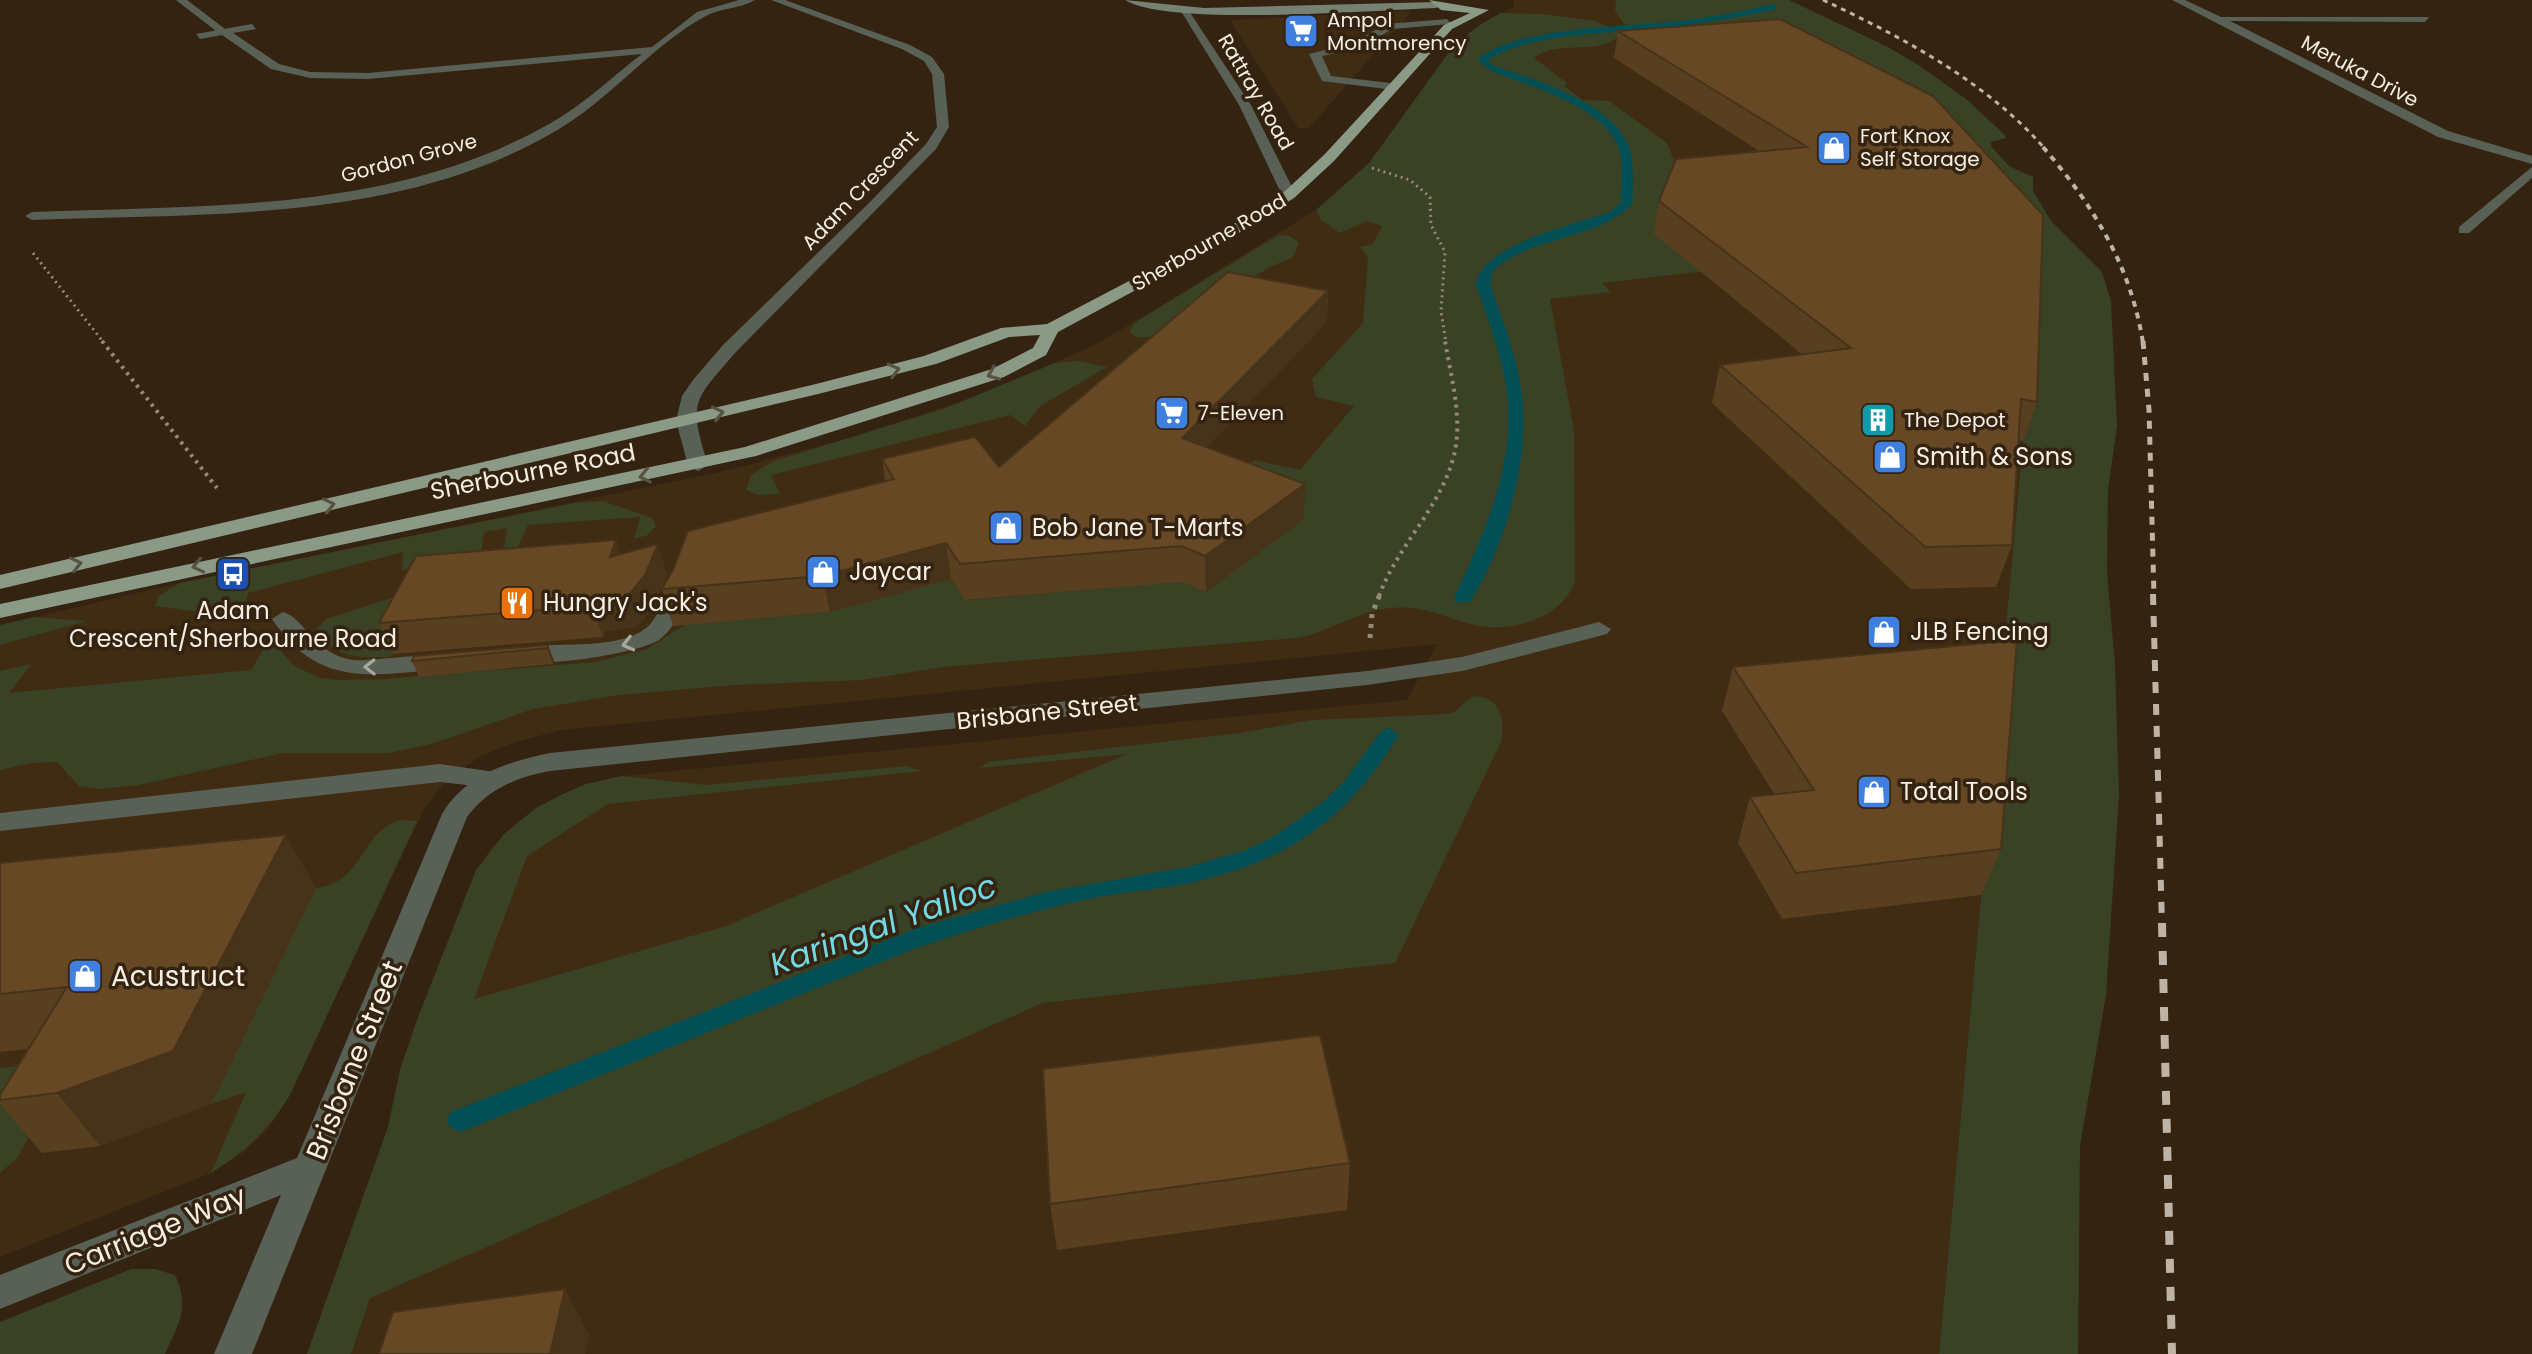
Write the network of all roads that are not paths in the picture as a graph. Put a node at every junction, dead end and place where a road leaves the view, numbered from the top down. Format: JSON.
{"nodes":[{"id":1,"x":181,"y":0,"type":"edge"},
{"id":2,"x":750,"y":0,"type":"edge"},
{"id":3,"x":776,"y":0,"type":"edge"},
{"id":4,"x":1130,"y":0,"type":"edge"},
{"id":5,"x":1396,"y":0,"type":"edge"},
{"id":6,"x":2177,"y":0,"type":"edge"},
{"id":7,"x":1437,"y":4,"type":"edge"},
{"id":8,"x":1353,"y":5,"type":"junction"},
{"id":9,"x":1183,"y":10,"type":"junction"},
{"id":10,"x":2216,"y":18,"type":"junction"},
{"id":11,"x":2425,"y":19,"type":"dead end"},
{"id":12,"x":1447,"y":25,"type":"junction"},
{"id":13,"x":252,"y":27,"type":"dead end"},
{"id":14,"x":224,"y":32,"type":"junction"},
{"id":15,"x":200,"y":36,"type":"dead end"},
{"id":16,"x":652,"y":50,"type":"junction"},
{"id":17,"x":1390,"y":87,"type":"junction"},
{"id":18,"x":2532,"y":160,"type":"edge"},
{"id":19,"x":2532,"y":171,"type":"edge"},
{"id":20,"x":1289,"y":195,"type":"junction"},
{"id":21,"x":32,"y":216,"type":"road end"},
{"id":22,"x":2464,"y":230,"type":"dead end"},
{"id":23,"x":1051,"y":329,"type":"junction"},
{"id":24,"x":685,"y":421,"type":"junction"},
{"id":25,"x":698,"y":465,"type":"junction"},
{"id":26,"x":682,"y":564,"type":"edge"},
{"id":27,"x":0,"y":582,"type":"edge"},
{"id":28,"x":0,"y":611,"type":"edge"},
{"id":29,"x":283,"y":619,"type":"dead end"},
{"id":30,"x":1599,"y":629,"type":"dead end"},
{"id":31,"x":504,"y":657,"type":"edge"},
{"id":32,"x":473,"y":659,"type":"edge"},
{"id":33,"x":493,"y":779,"type":"junction"},
{"id":34,"x":0,"y":822,"type":"edge"},
{"id":35,"x":310,"y":1168,"type":"junction"},
{"id":36,"x":0,"y":1292,"type":"edge"},
{"id":37,"x":233,"y":1354,"type":"edge"}],
"edges":[{"from":1,"to":14,"type":"street"},
{"from":2,"to":16,"type":"street","name":"Gordon Grove"},
{"from":3,"to":24,"type":"street","name":"Adam Crescent"},
{"from":4,"to":9,"type":"street","name":"Rattray Road"},
{"from":5,"to":8,"type":"street","name":"Rattray Road"},
{"from":6,"to":10,"type":"street","name":"Meruka Drive"},
{"from":7,"to":8,"type":"street","name":"Rattray Road"},
{"from":7,"to":12,"type":"main road"},
{"from":7,"to":12,"type":"main road","name":"Sherbourne Road"},
{"from":8,"to":9,"type":"street","name":"Rattray Road"},
{"from":9,"to":20,"type":"street","name":"Rattray Road"},
{"from":10,"to":11,"type":"street"},
{"from":10,"to":18,"type":"street","name":"Meruka Drive"},
{"from":12,"to":17,"type":"main road","name":"Sherbourne Road"},
{"from":12,"to":17,"type":"street"},
{"from":13,"to":14,"type":"street"},
{"from":14,"to":15,"type":"street"},
{"from":14,"to":16,"type":"street"},
{"from":16,"to":21,"type":"street","name":"Gordon Grove"},
{"from":17,"to":20,"type":"main road","name":"Sherbourne Road"},
{"from":19,"to":22,"type":"street"},
{"from":20,"to":23,"type":"main road","name":"Sherbourne Road"},
{"from":24,"to":23,"type":"main road","name":"Sherbourne Road","one_way":true},
{"from":23,"to":25,"type":"main road","name":"Sherbourne Road","one_way":true},
{"from":24,"to":25,"type":"street"},
{"from":27,"to":24,"type":"main road","name":"Sherbourne Road","one_way":true},
{"from":25,"to":28,"type":"main road","name":"Sherbourne Road","one_way":true},
{"from":26,"to":31,"type":"street","one_way":true},
{"from":32,"to":29,"type":"street","one_way":true},
{"from":30,"to":33,"type":"street","name":"Brisbane Street"},
{"from":33,"to":34,"type":"street","name":"Brisbane Street"},
{"from":33,"to":35,"type":"street","name":"Brisbane Street"},
{"from":35,"to":36,"type":"street","name":"Carriage Way"},
{"from":35,"to":37,"type":"street","name":"Brisbane Street"}]}
